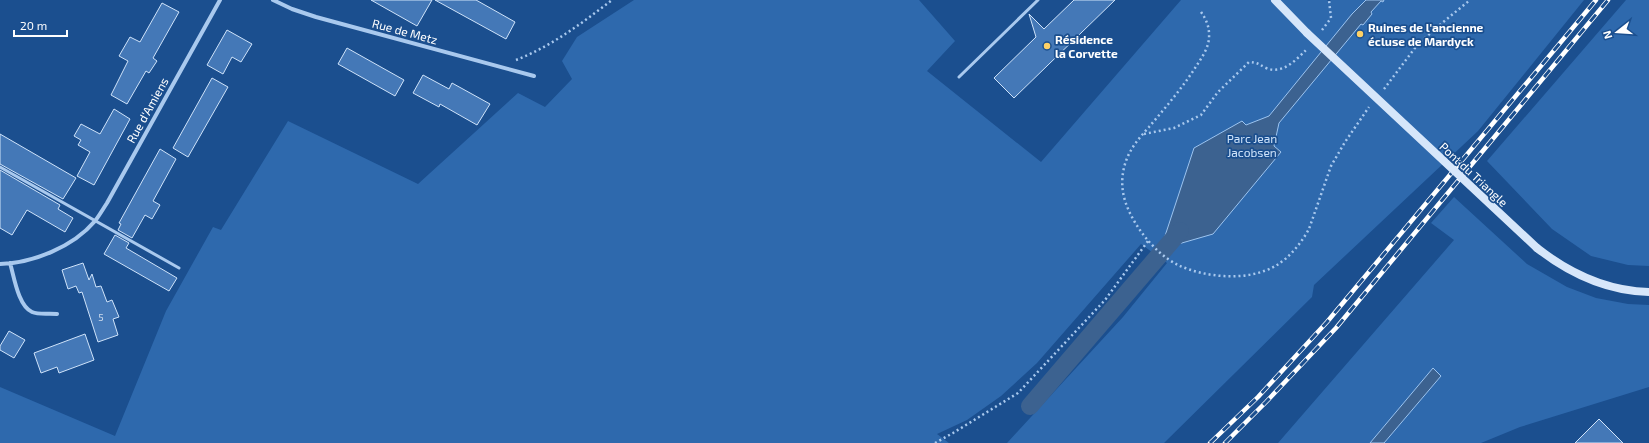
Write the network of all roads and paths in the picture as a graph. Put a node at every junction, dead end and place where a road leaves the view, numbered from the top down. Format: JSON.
{"nodes":[{"id":1,"x":220,"y":0,"type":"edge"},
{"id":2,"x":273,"y":0,"type":"edge"},
{"id":3,"x":612,"y":0,"type":"edge"},
{"id":4,"x":1038,"y":0,"type":"edge"},
{"id":5,"x":1276,"y":0,"type":"edge"},
{"id":6,"x":1329,"y":0,"type":"edge"},
{"id":7,"x":1470,"y":0,"type":"edge"},
{"id":8,"x":1201,"y":12,"type":"dead end"},
{"id":9,"x":1320,"y":33,"type":"dead end"},
{"id":10,"x":1310,"y":45,"type":"dead end"},
{"id":11,"x":497,"y":67,"type":"junction"},
{"id":12,"x":534,"y":76,"type":"dead end"},
{"id":13,"x":959,"y":77,"type":"dead end"},
{"id":14,"x":1383,"y":89,"type":"dead end"},
{"id":15,"x":1369,"y":107,"type":"dead end"},
{"id":16,"x":1143,"y":134,"type":"junction"},
{"id":17,"x":0,"y":167,"type":"edge"},
{"id":18,"x":95,"y":220,"type":"junction"},
{"id":19,"x":1148,"y":241,"type":"junction"},
{"id":20,"x":10,"y":263,"type":"junction"},
{"id":21,"x":0,"y":264,"type":"edge"},
{"id":22,"x":180,"y":268,"type":"dead end"},
{"id":23,"x":1649,"y":292,"type":"edge"},
{"id":24,"x":57,"y":314,"type":"dead end"},
{"id":25,"x":935,"y":443,"type":"edge"}],
"edges":[{"from":1,"to":18,"type":"street","name":"Rue d'Amiens"},
{"from":2,"to":11,"type":"street","name":"Rue de Metz"},
{"from":3,"to":11,"type":"path"},
{"from":4,"to":13,"type":"lane"},
{"from":5,"to":23,"type":"street","name":"Pont du Triangle","bridge":true},
{"from":6,"to":9,"type":"path"},
{"from":7,"to":14,"type":"path"},
{"from":8,"to":16,"type":"path"},
{"from":10,"to":16,"type":"path"},
{"from":11,"to":12,"type":"street","name":"Rue de Metz"},
{"from":15,"to":19,"type":"path"},
{"from":16,"to":19,"type":"path"},
{"from":17,"to":18,"type":"lane"},
{"from":18,"to":20,"type":"street","name":"Rue d'Amiens"},
{"from":18,"to":22,"type":"lane"},
{"from":19,"to":25,"type":"path"},
{"from":20,"to":21,"type":"street","name":"Rue d'Amiens"},
{"from":20,"to":24,"type":"street"}]}
